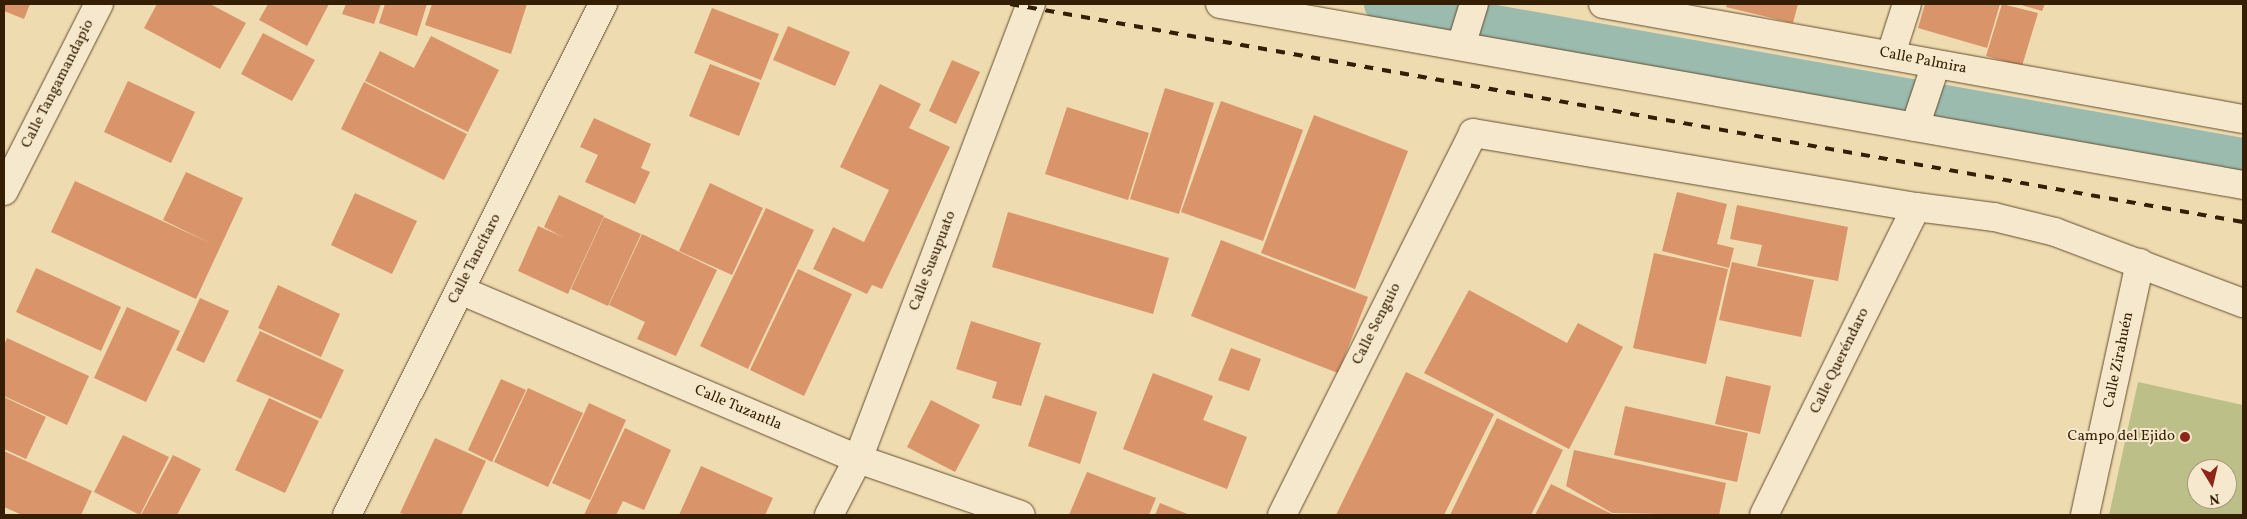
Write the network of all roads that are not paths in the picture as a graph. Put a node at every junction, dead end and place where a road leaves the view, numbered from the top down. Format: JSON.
{"nodes":[{"id":1,"x":99,"y":4,"type":"edge"},
{"id":2,"x":603,"y":4,"type":"edge"},
{"id":3,"x":1031,"y":4,"type":"edge"},
{"id":4,"x":1220,"y":4,"type":"edge"},
{"id":5,"x":1474,"y":4,"type":"edge"},
{"id":6,"x":1603,"y":4,"type":"edge"},
{"id":7,"x":1907,"y":4,"type":"edge"},
{"id":8,"x":1685,"y":11,"type":"edge"},
{"id":9,"x":1461,"y":44,"type":"junction"},
{"id":10,"x":1890,"y":54,"type":"junction"},
{"id":11,"x":1935,"y":66,"type":"junction"},
{"id":12,"x":2243,"y":119,"type":"edge"},
{"id":13,"x":1915,"y":125,"type":"junction"},
{"id":14,"x":2243,"y":185,"type":"edge"},
{"id":15,"x":4,"y":191,"type":"edge"},
{"id":16,"x":1916,"y":208,"type":"junction"},
{"id":17,"x":2140,"y":263,"type":"junction"},
{"id":18,"x":460,"y":290,"type":"junction"},
{"id":19,"x":2243,"y":303,"type":"edge"},
{"id":20,"x":858,"y":459,"type":"junction"},
{"id":21,"x":347,"y":515,"type":"edge"},
{"id":22,"x":829,"y":515,"type":"edge"},
{"id":23,"x":1021,"y":515,"type":"edge"},
{"id":24,"x":1282,"y":515,"type":"edge"},
{"id":25,"x":1764,"y":515,"type":"edge"},
{"id":26,"x":2085,"y":515,"type":"edge"}],
"edges":[{"from":1,"to":15,"type":"street","name":"Calle Tangamandapio"},
{"from":2,"to":18,"type":"street","name":"Calle Tancítaro"},
{"from":3,"to":20,"type":"street","name":"Calle Susupuato"},
{"from":4,"to":9,"type":"street"},
{"from":5,"to":9,"type":"street"},
{"from":6,"to":8,"type":"street","name":"Calle Palmira"},
{"from":7,"to":10,"type":"street"},
{"from":8,"to":10,"type":"street","name":"Calle Palmira"},
{"from":9,"to":13,"type":"street"},
{"from":10,"to":11,"type":"street","name":"Calle Palmira"},
{"from":11,"to":12,"type":"street","name":"Calle Palmira"},
{"from":11,"to":13,"type":"street"},
{"from":13,"to":14,"type":"street"},
{"from":16,"to":17,"type":"street"},
{"from":16,"to":24,"type":"street","name":"Calle Senguio"},
{"from":16,"to":25,"type":"street","name":"Calle Queréndaro"},
{"from":17,"to":19,"type":"street"},
{"from":17,"to":26,"type":"street","name":"Calle Zirahuén"},
{"from":18,"to":20,"type":"street","name":"Calle Tuzantla"},
{"from":18,"to":21,"type":"street","name":"Calle Tancítaro"},
{"from":20,"to":22,"type":"street","name":"Calle Susupuato"},
{"from":20,"to":23,"type":"street","name":"Calle Tuzantla"}]}
